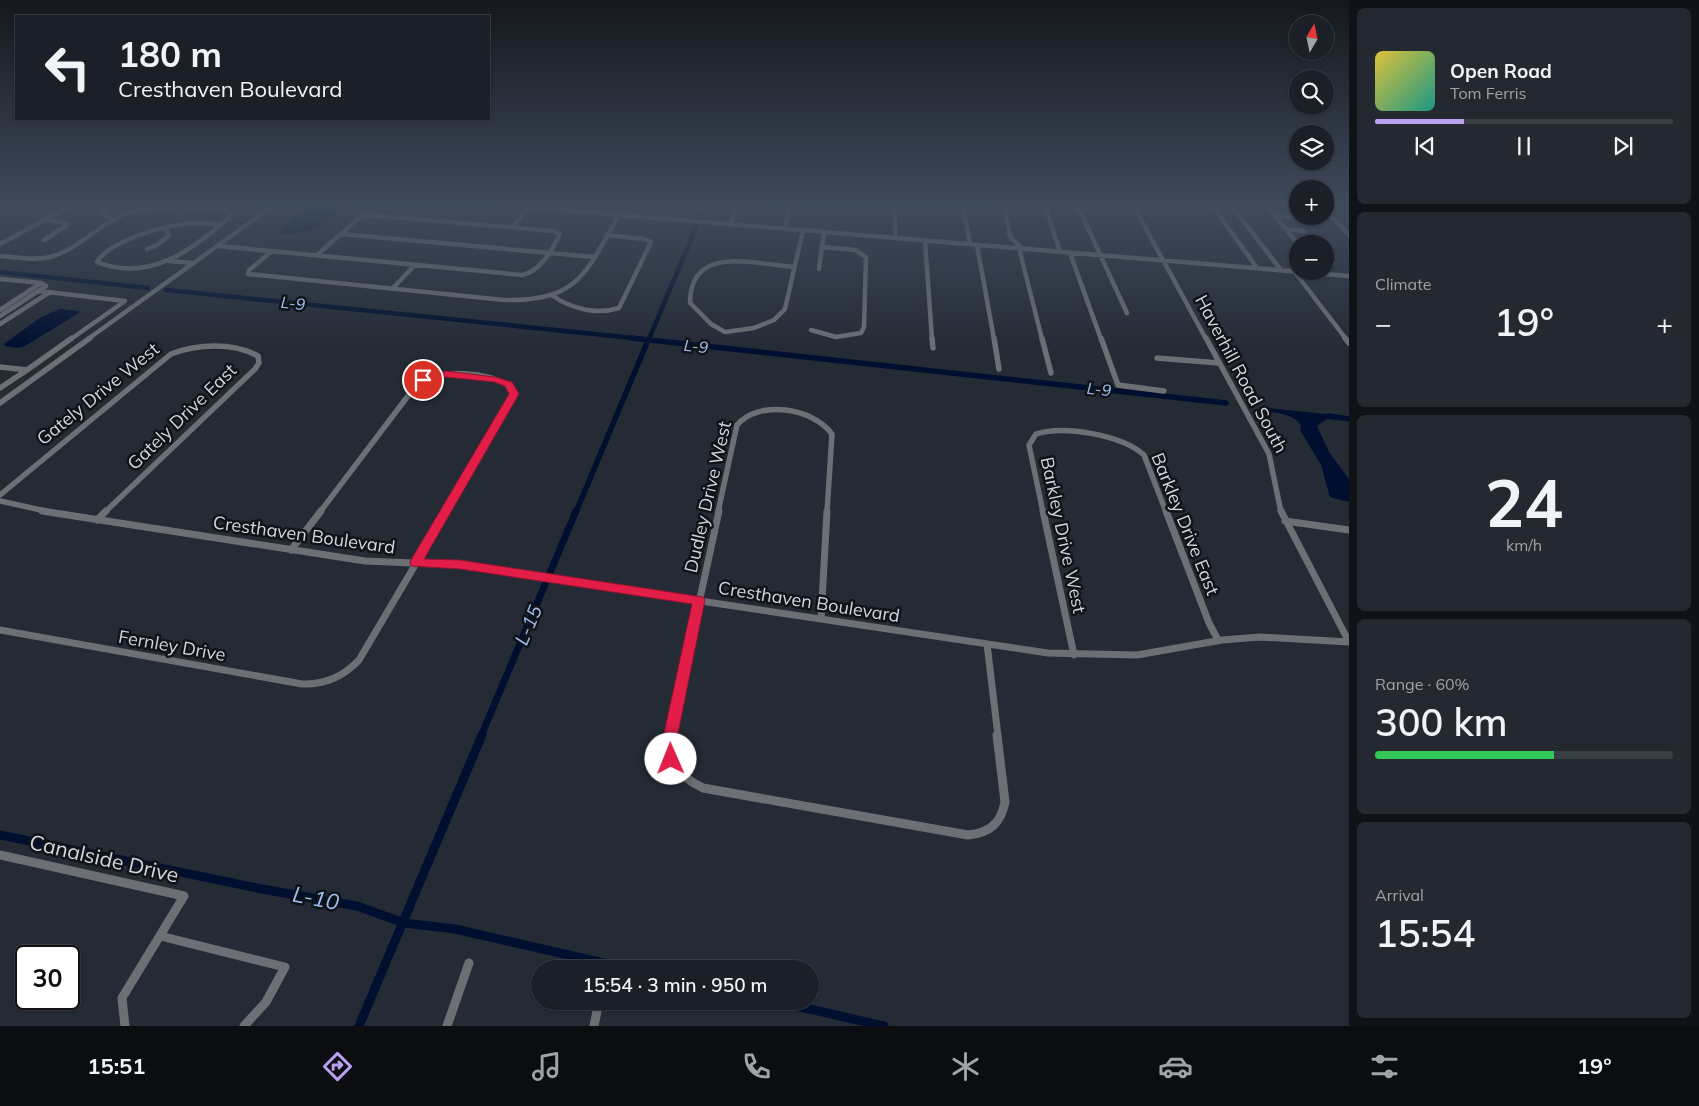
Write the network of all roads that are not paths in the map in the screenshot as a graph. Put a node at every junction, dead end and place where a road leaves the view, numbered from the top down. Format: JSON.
{"nodes":[{"id":1,"x":56,"y":253,"type":"edge"},
{"id":2,"x":107,"y":253,"type":"edge"},
{"id":3,"x":181,"y":253,"type":"edge"},
{"id":4,"x":208,"y":253,"type":"edge"},
{"id":5,"x":270,"y":253,"type":"edge"},
{"id":6,"x":293,"y":253,"type":"edge"},
{"id":7,"x":319,"y":253,"type":"edge"},
{"id":8,"x":547,"y":253,"type":"joint"},
{"id":9,"x":597,"y":253,"type":"edge"},
{"id":10,"x":646,"y":253,"type":"edge"},
{"id":11,"x":797,"y":253,"type":"edge"},
{"id":12,"x":822,"y":253,"type":"edge"},
{"id":13,"x":860,"y":253,"type":"edge"},
{"id":14,"x":926,"y":253,"type":"edge"},
{"id":15,"x":978,"y":253,"type":"edge"},
{"id":16,"x":1021,"y":253,"type":"edge"},
{"id":17,"x":1070,"y":253,"type":"joint"},
{"id":18,"x":1159,"y":253,"type":"edge"},
{"id":19,"x":1246,"y":253,"type":"edge"},
{"id":20,"x":1267,"y":253,"type":"edge"},
{"id":21,"x":317,"y":255,"type":"junction"},
{"id":22,"x":1100,"y":255,"type":"junction"},
{"id":23,"x":0,"y":256,"type":"edge"},
{"id":24,"x":594,"y":257,"type":"junction"},
{"id":25,"x":1163,"y":260,"type":"junction"},
{"id":26,"x":169,"y":261,"type":"junction"},
{"id":27,"x":193,"y":263,"type":"junction"},
{"id":28,"x":415,"y":265,"type":"junction"},
{"id":29,"x":793,"y":267,"type":"junction"},
{"id":30,"x":1257,"y":268,"type":"junction"},
{"id":31,"x":819,"y":269,"type":"dead end"},
{"id":32,"x":1280,"y":270,"type":"junction"},
{"id":33,"x":1289,"y":271,"type":"edge"},
{"id":34,"x":1334,"y":274,"type":"edge"},
{"id":35,"x":1349,"y":276,"type":"edge"},
{"id":36,"x":0,"y":278,"type":"edge"},
{"id":37,"x":1301,"y":280,"type":"edge"},
{"id":38,"x":41,"y":283,"type":"junction"},
{"id":39,"x":392,"y":289,"type":"junction"},
{"id":40,"x":38,"y":291,"type":"junction"},
{"id":41,"x":50,"y":292,"type":"junction"},
{"id":42,"x":553,"y":296,"type":"junction"},
{"id":43,"x":0,"y":310,"type":"edge"},
{"id":44,"x":1127,"y":313,"type":"dead end"},
{"id":45,"x":0,"y":316,"type":"edge"},
{"id":46,"x":0,"y":324,"type":"edge"},
{"id":47,"x":811,"y":330,"type":"dead end"},
{"id":48,"x":1349,"y":343,"type":"edge"},
{"id":49,"x":227,"y":348,"type":"joint"},
{"id":50,"x":933,"y":348,"type":"dead end"},
{"id":51,"x":1157,"y":358,"type":"dead end"},
{"id":52,"x":1218,"y":363,"type":"junction"},
{"id":53,"x":0,"y":367,"type":"edge"},
{"id":54,"x":999,"y":369,"type":"dead end"},
{"id":55,"x":27,"y":370,"type":"junction"},
{"id":56,"x":1051,"y":373,"type":"dead end"},
{"id":57,"x":0,"y":388,"type":"edge"},
{"id":58,"x":1164,"y":391,"type":"dead end"},
{"id":59,"x":0,"y":403,"type":"edge"},
{"id":60,"x":1077,"y":434,"type":"joint"},
{"id":61,"x":0,"y":495,"type":"edge"},
{"id":62,"x":0,"y":501,"type":"edge"},
{"id":63,"x":97,"y":520,"type":"junction"},
{"id":64,"x":1285,"y":521,"type":"junction"},
{"id":65,"x":1349,"y":530,"type":"edge"},
{"id":66,"x":291,"y":550,"type":"junction"},
{"id":67,"x":416,"y":563,"type":"junction"},
{"id":68,"x":699,"y":600,"type":"junction"},
{"id":69,"x":821,"y":619,"type":"junction"},
{"id":70,"x":0,"y":630,"type":"edge"},
{"id":71,"x":1218,"y":640,"type":"junction"},
{"id":72,"x":1349,"y":642,"type":"edge"},
{"id":73,"x":986,"y":644,"type":"junction"},
{"id":74,"x":1074,"y":655,"type":"junction"},
{"id":75,"x":0,"y":855,"type":"edge"},
{"id":76,"x":160,"y":936,"type":"junction"},
{"id":77,"x":469,"y":963,"type":"dead end"},
{"id":78,"x":597,"y":1010,"type":"edge"},
{"id":79,"x":125,"y":1026,"type":"edge"},
{"id":80,"x":244,"y":1026,"type":"edge"},
{"id":81,"x":447,"y":1026,"type":"edge"},
{"id":82,"x":594,"y":1026,"type":"edge"}],
"edges":[{"from":1,"to":23,"type":"street"},
{"from":2,"to":26,"type":"street"},
{"from":3,"to":26,"type":"street"},
{"from":4,"to":27,"type":"street"},
{"from":5,"to":39,"type":"street"},
{"from":6,"to":21,"type":"street"},
{"from":7,"to":21,"type":"street"},
{"from":8,"to":24,"type":"street"},
{"from":8,"to":28,"type":"street"},
{"from":9,"to":24,"type":"street"},
{"from":10,"to":42,"type":"street"},
{"from":11,"to":29,"type":"street"},
{"from":12,"to":31,"type":"street"},
{"from":13,"to":47,"type":"street"},
{"from":14,"to":50,"type":"street"},
{"from":15,"to":54,"type":"street"},
{"from":16,"to":56,"type":"street"},
{"from":17,"to":22,"type":"street"},
{"from":17,"to":58,"type":"street"},
{"from":18,"to":25,"type":"street","name":"Haverhill Road South"},
{"from":19,"to":30,"type":"street"},
{"from":20,"to":32,"type":"street"},
{"from":21,"to":28,"type":"street"},
{"from":22,"to":25,"type":"street"},
{"from":22,"to":44,"type":"street"},
{"from":24,"to":42,"type":"street"},
{"from":25,"to":30,"type":"street"},
{"from":25,"to":52,"type":"street","name":"Haverhill Road South"},
{"from":26,"to":27,"type":"street"},
{"from":27,"to":59,"type":"street"},
{"from":28,"to":39,"type":"street"},
{"from":29,"to":29,"type":"street"},
{"from":30,"to":32,"type":"street"},
{"from":32,"to":33,"type":"street"},
{"from":34,"to":35,"type":"street"},
{"from":36,"to":38,"type":"street"},
{"from":37,"to":48,"type":"street"},
{"from":38,"to":40,"type":"street"},
{"from":38,"to":43,"type":"street"},
{"from":39,"to":42,"type":"street"},
{"from":40,"to":41,"type":"street"},
{"from":40,"to":45,"type":"street"},
{"from":41,"to":46,"type":"street"},
{"from":41,"to":55,"type":"street"},
{"from":49,"to":61,"type":"street","name":"Gately Drive West"},
{"from":49,"to":63,"type":"street","name":"Gately Drive East"},
{"from":51,"to":52,"type":"street"},
{"from":52,"to":64,"type":"street","name":"Haverhill Road South"},
{"from":53,"to":55,"type":"street"},
{"from":55,"to":57,"type":"street"},
{"from":60,"to":71,"type":"street","name":"Barkley Drive East"},
{"from":60,"to":74,"type":"street","name":"Barkley Drive West"},
{"from":62,"to":63,"type":"street","name":"Cresthaven Boulevard"},
{"from":63,"to":66,"type":"street","name":"Cresthaven Boulevard"},
{"from":64,"to":65,"type":"street"},
{"from":64,"to":72,"type":"street","name":"Haverhill Road South"},
{"from":66,"to":67,"type":"street","name":"Cresthaven Boulevard"},
{"from":66,"to":67,"type":"street"},
{"from":67,"to":68,"type":"street","name":"Cresthaven Boulevard"},
{"from":67,"to":70,"type":"street","name":"Fernley Drive"},
{"from":68,"to":69,"type":"street","name":"Cresthaven Boulevard"},
{"from":68,"to":69,"type":"street","name":"Dudley Drive West"},
{"from":68,"to":73,"type":"street","name":"Dudley Drive West"},
{"from":69,"to":73,"type":"street","name":"Cresthaven Boulevard"},
{"from":71,"to":72,"type":"street","name":"Cresthaven Boulevard"},
{"from":71,"to":74,"type":"street","name":"Cresthaven Boulevard"},
{"from":73,"to":74,"type":"street","name":"Cresthaven Boulevard"},
{"from":75,"to":76,"type":"street","name":"Canalside Drive"},
{"from":76,"to":79,"type":"street"},
{"from":76,"to":80,"type":"street"},
{"from":77,"to":81,"type":"street"},
{"from":78,"to":82,"type":"street"}]}
